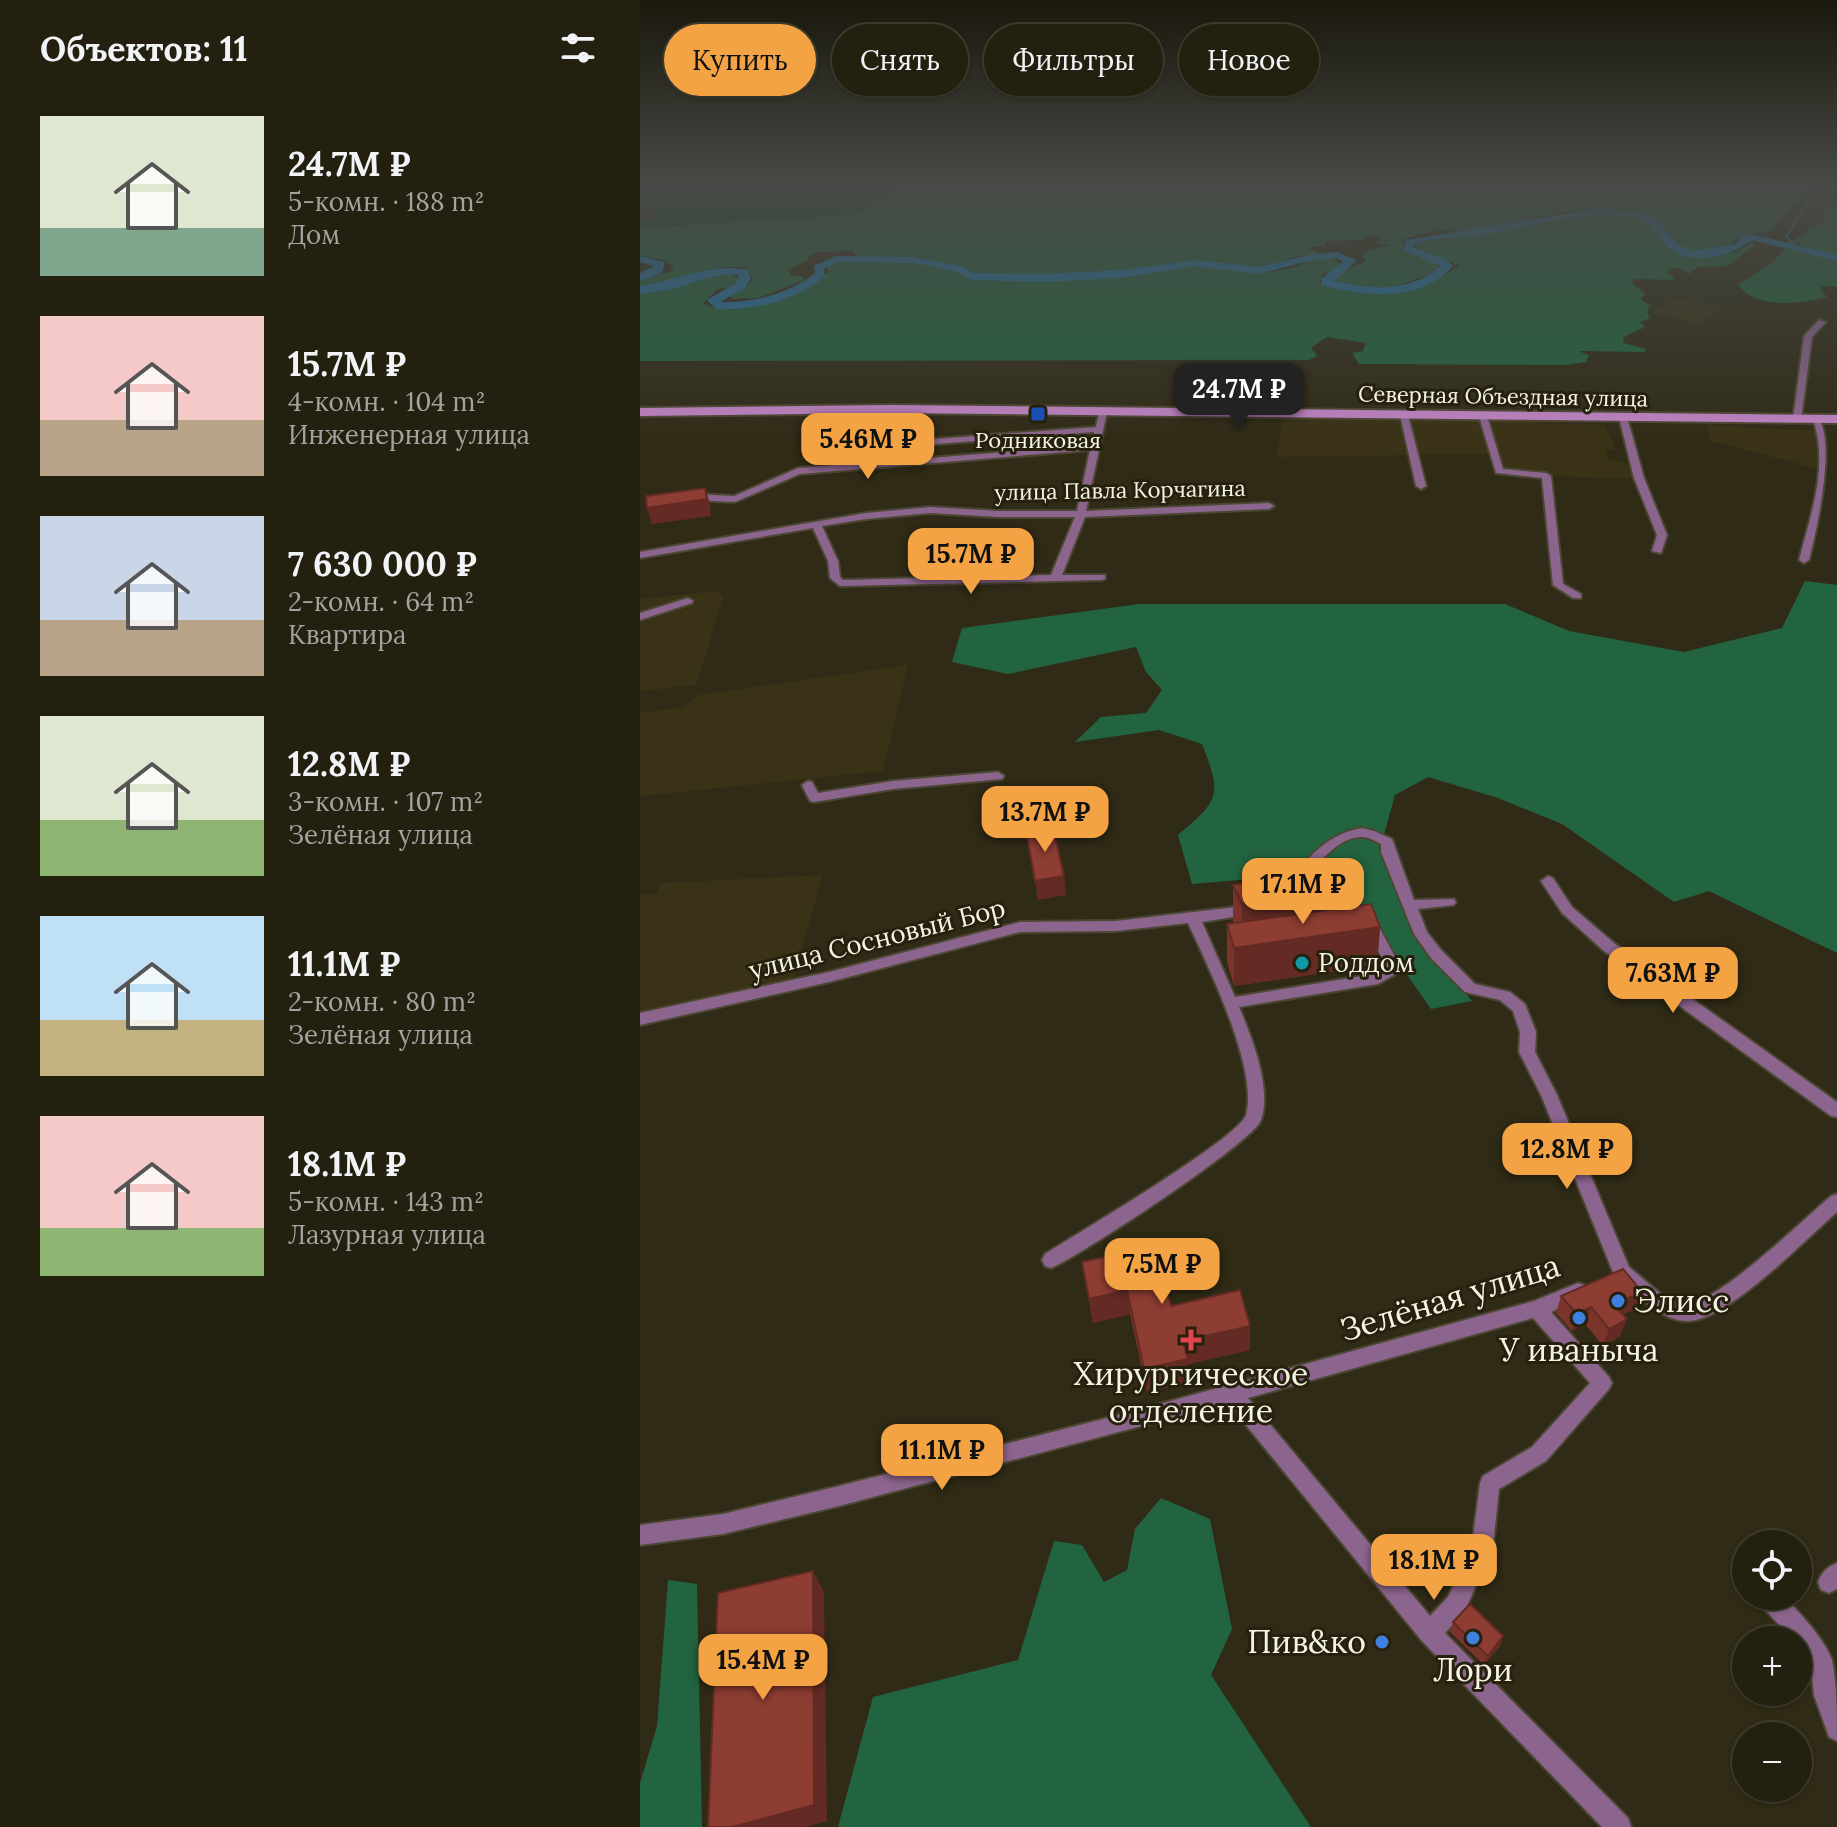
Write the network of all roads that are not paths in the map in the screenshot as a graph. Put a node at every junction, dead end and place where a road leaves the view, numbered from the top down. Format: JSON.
{"nodes":[{"id":1,"x":1822,"y":322,"type":"dead end"},
{"id":2,"x":640,"y":412,"type":"edge"},
{"id":3,"x":1103,"y":412,"type":"junction"},
{"id":4,"x":1404,"y":415,"type":"junction"},
{"id":5,"x":1483,"y":416,"type":"junction"},
{"id":6,"x":1623,"y":417,"type":"junction"},
{"id":7,"x":1797,"y":419,"type":"junction"},
{"id":8,"x":1817,"y":419,"type":"junction"},
{"id":9,"x":1837,"y":419,"type":"edge"},
{"id":10,"x":1101,"y":429,"type":"junction"},
{"id":11,"x":1097,"y":447,"type":"junction"},
{"id":12,"x":887,"y":463,"type":"junction"},
{"id":13,"x":1421,"y":486,"type":"dead end"},
{"id":14,"x":674,"y":498,"type":"edge"},
{"id":15,"x":1269,"y":506,"type":"dead end"},
{"id":16,"x":1081,"y":514,"type":"junction"},
{"id":17,"x":817,"y":526,"type":"junction"},
{"id":18,"x":1657,"y":551,"type":"dead end"},
{"id":19,"x":640,"y":555,"type":"edge"},
{"id":20,"x":1804,"y":560,"type":"dead end"},
{"id":21,"x":1056,"y":576,"type":"junction"},
{"id":22,"x":1101,"y":577,"type":"dead end"},
{"id":23,"x":1577,"y":596,"type":"dead end"},
{"id":24,"x":688,"y":601,"type":"dead end"},
{"id":25,"x":640,"y":617,"type":"edge"},
{"id":26,"x":998,"y":776,"type":"dead end"},
{"id":27,"x":808,"y":785,"type":"dead end"},
{"id":28,"x":1548,"y":881,"type":"dead end"},
{"id":29,"x":1449,"y":902,"type":"dead end"},
{"id":30,"x":1409,"y":905,"type":"junction"},
{"id":31,"x":1193,"y":918,"type":"junction"},
{"id":32,"x":1359,"y":928,"type":"edge"},
{"id":33,"x":1232,"y":1003,"type":"junction"},
{"id":34,"x":640,"y":1019,"type":"edge"},
{"id":35,"x":1837,"y":1111,"type":"edge"},
{"id":36,"x":1837,"y":1201,"type":"edge"},
{"id":37,"x":1051,"y":1260,"type":"dead end"},
{"id":38,"x":1608,"y":1278,"type":"junction"},
{"id":39,"x":1537,"y":1309,"type":"junction"},
{"id":40,"x":1231,"y":1392,"type":"junction"},
{"id":41,"x":640,"y":1535,"type":"edge"},
{"id":42,"x":1782,"y":1610,"type":"edge"},
{"id":43,"x":1430,"y":1633,"type":"junction"},
{"id":44,"x":1837,"y":1729,"type":"edge"},
{"id":45,"x":1619,"y":1827,"type":"edge"}],
"edges":[{"from":1,"to":7,"type":"street"},
{"from":2,"to":3,"type":"street","name":"Северная Объездная улица"},
{"from":3,"to":4,"type":"street","name":"Северная Объездная улица"},
{"from":3,"to":10,"type":"street"},
{"from":4,"to":5,"type":"street","name":"Северная Объездная улица"},
{"from":4,"to":13,"type":"street"},
{"from":5,"to":6,"type":"street","name":"Северная Объездная улица"},
{"from":5,"to":23,"type":"street"},
{"from":6,"to":7,"type":"street","name":"Северная Объездная улица"},
{"from":6,"to":18,"type":"street"},
{"from":7,"to":8,"type":"street","name":"Северная Объездная улица"},
{"from":8,"to":9,"type":"street","name":"Северная Объездная улица"},
{"from":8,"to":20,"type":"street"},
{"from":10,"to":11,"type":"street"},
{"from":10,"to":12,"type":"street"},
{"from":11,"to":12,"type":"street"},
{"from":11,"to":16,"type":"street"},
{"from":12,"to":14,"type":"street"},
{"from":15,"to":16,"type":"street","name":"улица Павла Корчагина"},
{"from":16,"to":17,"type":"street","name":"улица Павла Корчагина"},
{"from":16,"to":21,"type":"street"},
{"from":17,"to":19,"type":"street","name":"улица Павла Корчагина"},
{"from":17,"to":21,"type":"street"},
{"from":21,"to":22,"type":"street"},
{"from":24,"to":25,"type":"street"},
{"from":26,"to":27,"type":"street"},
{"from":28,"to":35,"type":"street"},
{"from":29,"to":30,"type":"street"},
{"from":30,"to":31,"type":"street","name":"улица Сосновый Бор"},
{"from":30,"to":38,"type":"street"},
{"from":31,"to":33,"type":"street"},
{"from":31,"to":34,"type":"street","name":"улица Сосновый Бор"},
{"from":32,"to":33,"type":"street"},
{"from":33,"to":37,"type":"street"},
{"from":36,"to":38,"type":"street"},
{"from":38,"to":39,"type":"street","name":"Зелёная улица"},
{"from":39,"to":40,"type":"street","name":"Зелёная улица"},
{"from":39,"to":43,"type":"street"},
{"from":40,"to":41,"type":"street","name":"Зелёная улица"},
{"from":40,"to":43,"type":"street"},
{"from":42,"to":44,"type":"street"},
{"from":43,"to":45,"type":"street"}]}
